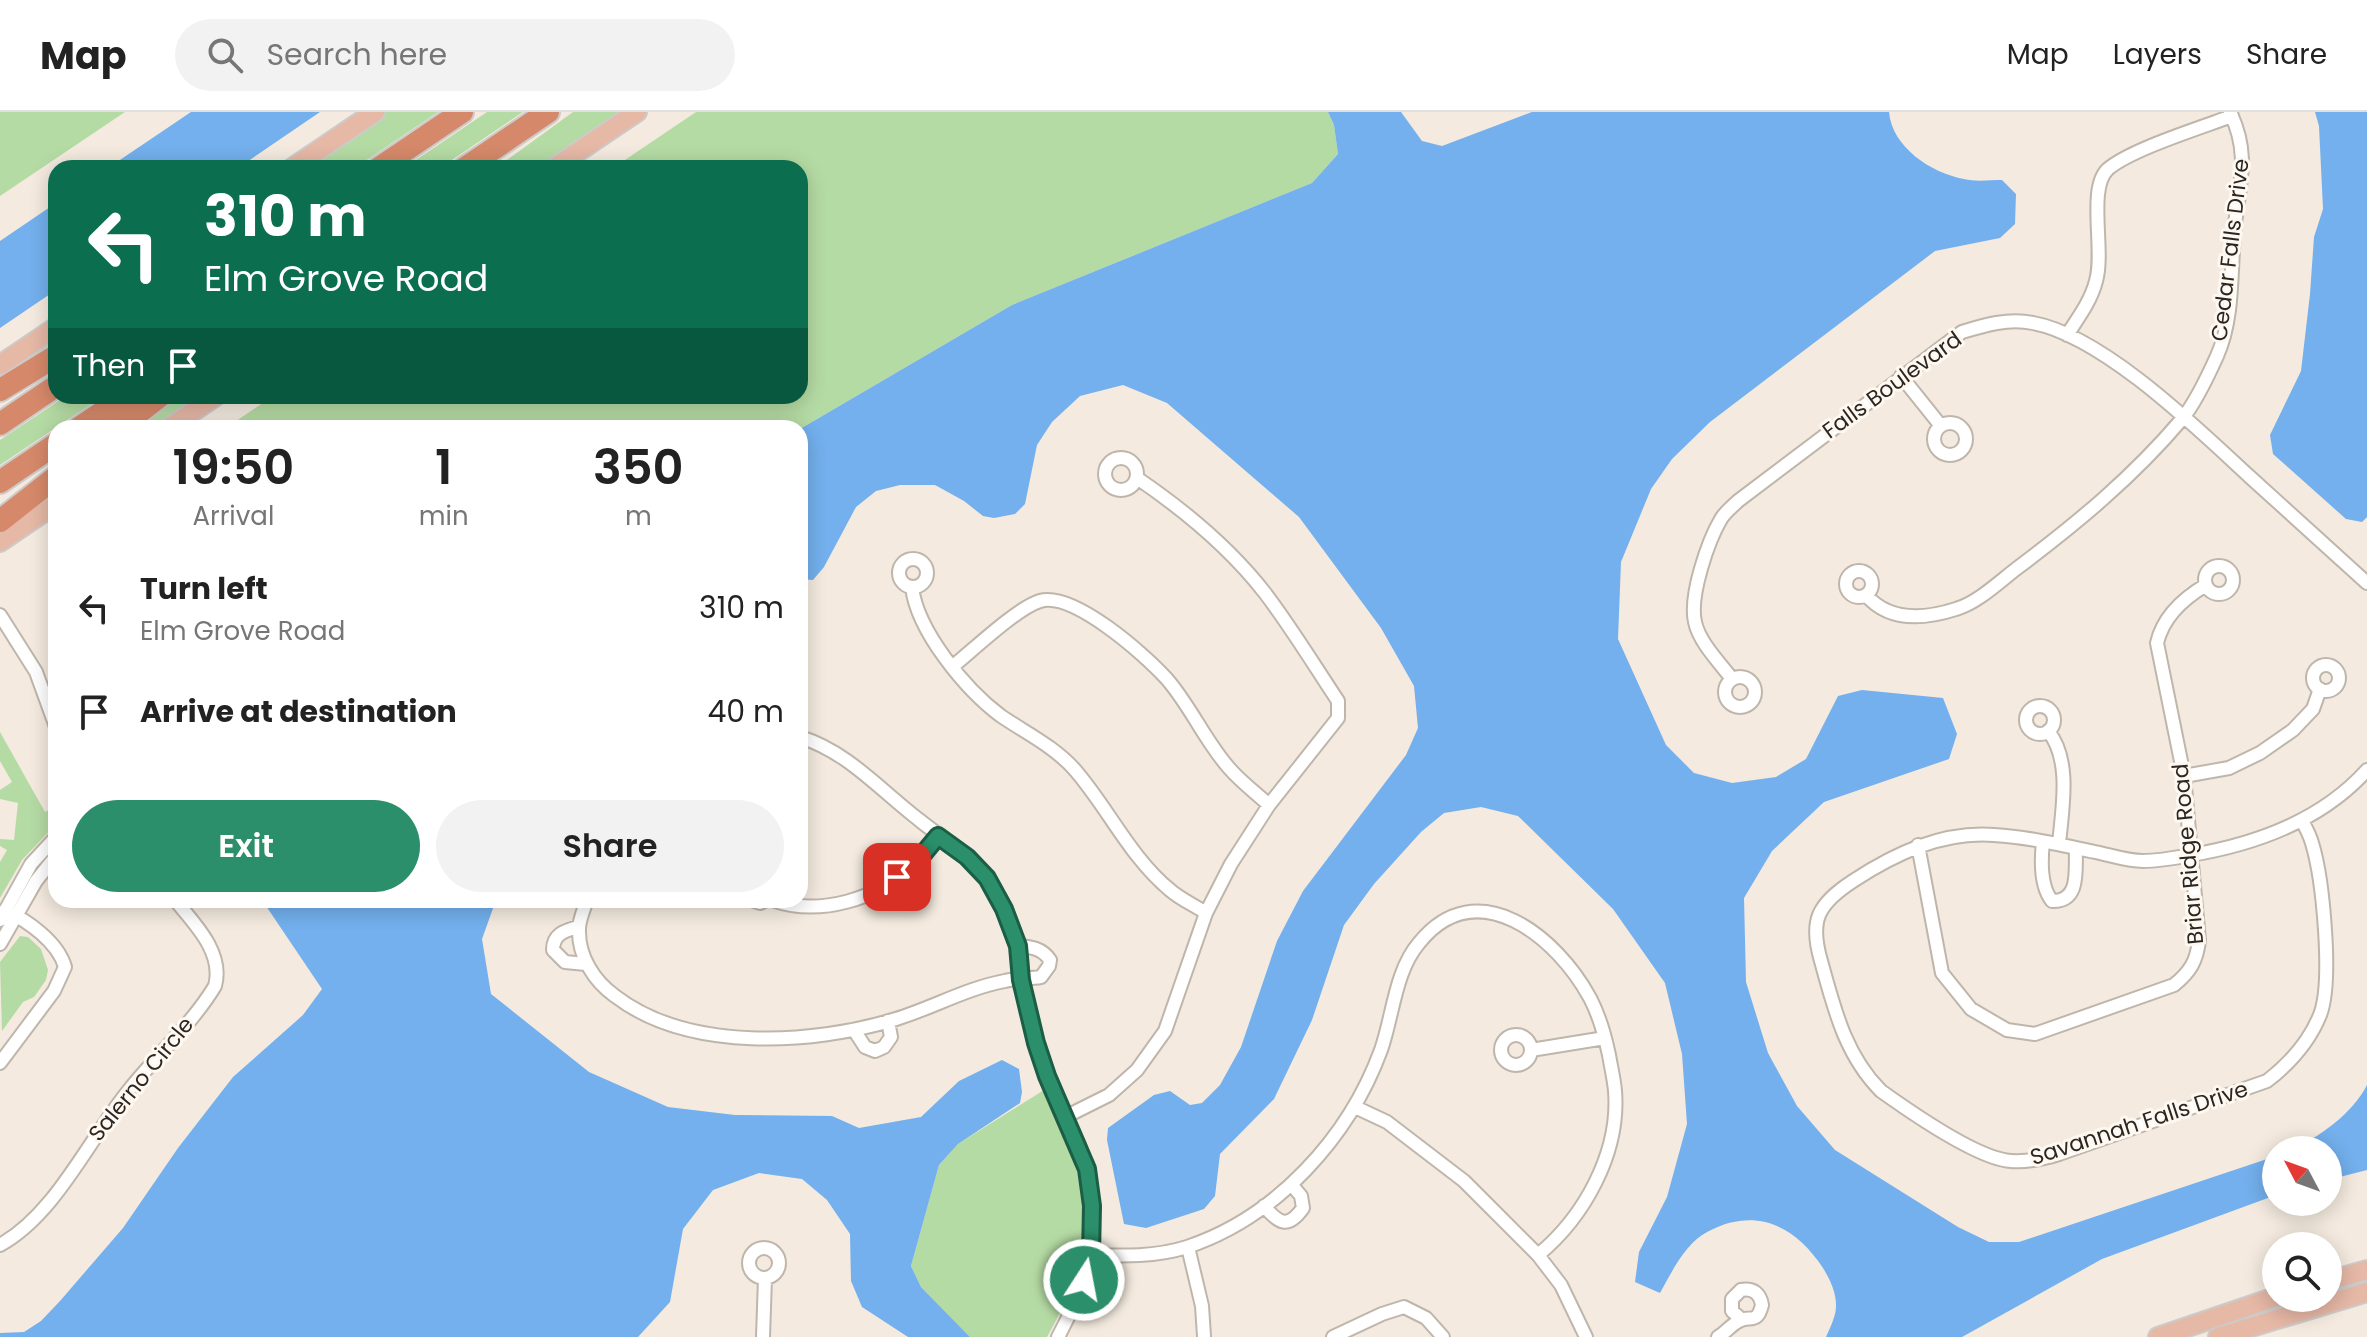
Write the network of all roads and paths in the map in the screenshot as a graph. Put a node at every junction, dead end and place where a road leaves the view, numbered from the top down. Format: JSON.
{"nodes":[{"id":1,"x":375,"y":112,"type":"edge"},
{"id":2,"x":462,"y":112,"type":"edge"},
{"id":3,"x":548,"y":112,"type":"edge"},
{"id":4,"x":637,"y":112,"type":"edge"},
{"id":5,"x":2231,"y":114,"type":"edge"},
{"id":6,"x":304,"y":160,"type":"edge"},
{"id":7,"x":391,"y":160,"type":"edge"},
{"id":8,"x":477,"y":160,"type":"edge"},
{"id":9,"x":566,"y":160,"type":"edge"},
{"id":10,"x":48,"y":332,"type":"edge"},
{"id":11,"x":2067,"y":335,"type":"junction"},
{"id":12,"x":48,"y":361,"type":"edge"},
{"id":13,"x":0,"y":365,"type":"edge"},
{"id":14,"x":1901,"y":376,"type":"junction"},
{"id":15,"x":0,"y":390,"type":"edge"},
{"id":16,"x":48,"y":391,"type":"edge"},
{"id":17,"x":115,"y":404,"type":"edge"},
{"id":18,"x":150,"y":404,"type":"edge"},
{"id":19,"x":204,"y":404,"type":"edge"},
{"id":20,"x":2184,"y":416,"type":"junction"},
{"id":21,"x":91,"y":420,"type":"edge"},
{"id":22,"x":129,"y":420,"type":"edge"},
{"id":23,"x":181,"y":420,"type":"edge"},
{"id":24,"x":0,"y":424,"type":"edge"},
{"id":25,"x":1941,"y":426,"type":"dead end"},
{"id":26,"x":48,"y":449,"type":"edge"},
{"id":27,"x":1137,"y":478,"type":"dead end"},
{"id":28,"x":0,"y":482,"type":"edge"},
{"id":29,"x":48,"y":483,"type":"edge"},
{"id":30,"x":48,"y":509,"type":"edge"},
{"id":31,"x":0,"y":521,"type":"edge"},
{"id":32,"x":0,"y":542,"type":"edge"},
{"id":33,"x":2367,"y":583,"type":"edge"},
{"id":34,"x":2206,"y":585,"type":"dead end"},
{"id":35,"x":912,"y":587,"type":"dead end"},
{"id":36,"x":1866,"y":595,"type":"dead end"},
{"id":37,"x":0,"y":615,"type":"edge"},
{"id":38,"x":952,"y":667,"type":"junction"},
{"id":39,"x":1732,"y":679,"type":"dead end"},
{"id":40,"x":2320,"y":689,"type":"dead end"},
{"id":41,"x":48,"y":705,"type":"edge"},
{"id":42,"x":2048,"y":731,"type":"dead end"},
{"id":43,"x":808,"y":740,"type":"edge"},
{"id":44,"x":2367,"y":770,"type":"edge"},
{"id":45,"x":2184,"y":776,"type":"junction"},
{"id":46,"x":1269,"y":805,"type":"junction"},
{"id":47,"x":2302,"y":821,"type":"junction"},
{"id":48,"x":938,"y":836,"type":"junction"},
{"id":49,"x":2043,"y":842,"type":"junction"},
{"id":50,"x":2059,"y":844,"type":"junction"},
{"id":51,"x":1918,"y":845,"type":"junction"},
{"id":52,"x":48,"y":846,"type":"edge"},
{"id":53,"x":2076,"y":848,"type":"junction"},
{"id":54,"x":2189,"y":855,"type":"junction"},
{"id":55,"x":48,"y":866,"type":"edge"},
{"id":56,"x":808,"y":907,"type":"edge"},
{"id":57,"x":181,"y":908,"type":"edge"},
{"id":58,"x":584,"y":908,"type":"edge"},
{"id":59,"x":1206,"y":913,"type":"junction"},
{"id":60,"x":7,"y":915,"type":"edge"},
{"id":61,"x":578,"y":927,"type":"junction"},
{"id":62,"x":0,"y":944,"type":"edge"},
{"id":63,"x":1018,"y":946,"type":"junction"},
{"id":64,"x":586,"y":964,"type":"junction"},
{"id":65,"x":1021,"y":980,"type":"junction"},
{"id":66,"x":888,"y":1021,"type":"junction"},
{"id":67,"x":854,"y":1030,"type":"junction"},
{"id":68,"x":1605,"y":1038,"type":"junction"},
{"id":69,"x":1531,"y":1050,"type":"dead end"},
{"id":70,"x":0,"y":1063,"type":"edge"},
{"id":71,"x":1355,"y":1107,"type":"junction"},
{"id":72,"x":1065,"y":1117,"type":"junction"},
{"id":73,"x":1291,"y":1184,"type":"junction"},
{"id":74,"x":1264,"y":1206,"type":"junction"},
{"id":75,"x":0,"y":1245,"type":"edge"},
{"id":76,"x":1188,"y":1247,"type":"junction"},
{"id":77,"x":1091,"y":1255,"type":"junction"},
{"id":78,"x":1538,"y":1255,"type":"junction"},
{"id":79,"x":2367,"y":1270,"type":"edge"},
{"id":80,"x":2342,"y":1277,"type":"edge"},
{"id":81,"x":765,"y":1278,"type":"dead end"},
{"id":82,"x":2367,"y":1292,"type":"edge"},
{"id":83,"x":2262,"y":1302,"type":"edge"},
{"id":84,"x":1741,"y":1319,"type":"dead end"},
{"id":85,"x":763,"y":1337,"type":"edge"},
{"id":86,"x":1058,"y":1337,"type":"edge"},
{"id":87,"x":1205,"y":1337,"type":"edge"},
{"id":88,"x":1333,"y":1337,"type":"edge"},
{"id":89,"x":1443,"y":1337,"type":"edge"},
{"id":90,"x":1586,"y":1337,"type":"edge"},
{"id":91,"x":1718,"y":1337,"type":"edge"},
{"id":92,"x":2158,"y":1337,"type":"edge"},
{"id":93,"x":2218,"y":1337,"type":"edge"}],
"edges":[{"from":1,"to":6,"type":"main road"},
{"from":2,"to":7,"type":"highway"},
{"from":3,"to":8,"type":"highway"},
{"from":4,"to":9,"type":"main road"},
{"from":5,"to":11,"type":"street"},
{"from":5,"to":20,"type":"street","name":"Cedar Falls Drive"},
{"from":10,"to":13,"type":"main road"},
{"from":11,"to":14,"type":"street","name":"Falls Boulevard"},
{"from":11,"to":20,"type":"street","name":"Falls Boulevard"},
{"from":12,"to":15,"type":"highway"},
{"from":14,"to":25,"type":"street"},
{"from":14,"to":39,"type":"street","name":"Falls Boulevard"},
{"from":16,"to":24,"type":"highway"},
{"from":17,"to":21,"type":"highway"},
{"from":18,"to":22,"type":"highway"},
{"from":19,"to":23,"type":"main road"},
{"from":20,"to":33,"type":"street","name":"Falls Boulevard"},
{"from":20,"to":36,"type":"street","name":"Cedar Falls Drive"},
{"from":26,"to":28,"type":"highway"},
{"from":27,"to":46,"type":"street"},
{"from":29,"to":31,"type":"highway"},
{"from":30,"to":32,"type":"main road"},
{"from":34,"to":45,"type":"street","name":"Briar Ridge Road"},
{"from":35,"to":38,"type":"street"},
{"from":37,"to":41,"type":"street"},
{"from":38,"to":46,"type":"street"},
{"from":38,"to":59,"type":"street"},
{"from":40,"to":45,"type":"street"},
{"from":42,"to":50,"type":"street"},
{"from":43,"to":48,"type":"street"},
{"from":44,"to":47,"type":"street","name":"Savannah Falls Drive"},
{"from":45,"to":54,"type":"street","name":"Briar Ridge Road"},
{"from":46,"to":59,"type":"street"},
{"from":47,"to":51,"type":"street","name":"Savannah Falls Drive"},
{"from":47,"to":54,"type":"street","name":"Savannah Falls Drive"},
{"from":48,"to":56,"type":"street"},
{"from":48,"to":63,"type":"street"},
{"from":49,"to":50,"type":"street","name":"Savannah Falls Drive"},
{"from":49,"to":51,"type":"street","name":"Savannah Falls Drive"},
{"from":49,"to":53,"type":"street"},
{"from":50,"to":53,"type":"street","name":"Savannah Falls Drive"},
{"from":51,"to":54,"type":"street","name":"Briar Ridge Road"},
{"from":52,"to":60,"type":"street"},
{"from":53,"to":54,"type":"street","name":"Savannah Falls Drive"},
{"from":55,"to":60,"type":"street"},
{"from":57,"to":75,"type":"street","name":"Salerno Circle"},
{"from":58,"to":61,"type":"street"},
{"from":59,"to":72,"type":"street"},
{"from":60,"to":62,"type":"street"},
{"from":60,"to":70,"type":"street"},
{"from":61,"to":64,"type":"street"},
{"from":61,"to":64,"type":"street"},
{"from":63,"to":65,"type":"street"},
{"from":63,"to":65,"type":"street"},
{"from":64,"to":67,"type":"street"},
{"from":65,"to":66,"type":"street"},
{"from":65,"to":72,"type":"street"},
{"from":66,"to":67,"type":"street"},
{"from":66,"to":67,"type":"street"},
{"from":68,"to":69,"type":"street"},
{"from":68,"to":71,"type":"street"},
{"from":68,"to":78,"type":"street"},
{"from":71,"to":73,"type":"street"},
{"from":71,"to":78,"type":"street"},
{"from":72,"to":77,"type":"street"},
{"from":73,"to":74,"type":"street"},
{"from":73,"to":74,"type":"street"},
{"from":74,"to":76,"type":"street"},
{"from":76,"to":77,"type":"street"},
{"from":76,"to":87,"type":"street"},
{"from":77,"to":86,"type":"street"},
{"from":78,"to":90,"type":"street"},
{"from":79,"to":80,"type":"main road"},
{"from":81,"to":85,"type":"street"},
{"from":82,"to":93,"type":"main road"},
{"from":83,"to":92,"type":"main road"},
{"from":84,"to":91,"type":"street"},
{"from":88,"to":89,"type":"street"}]}
